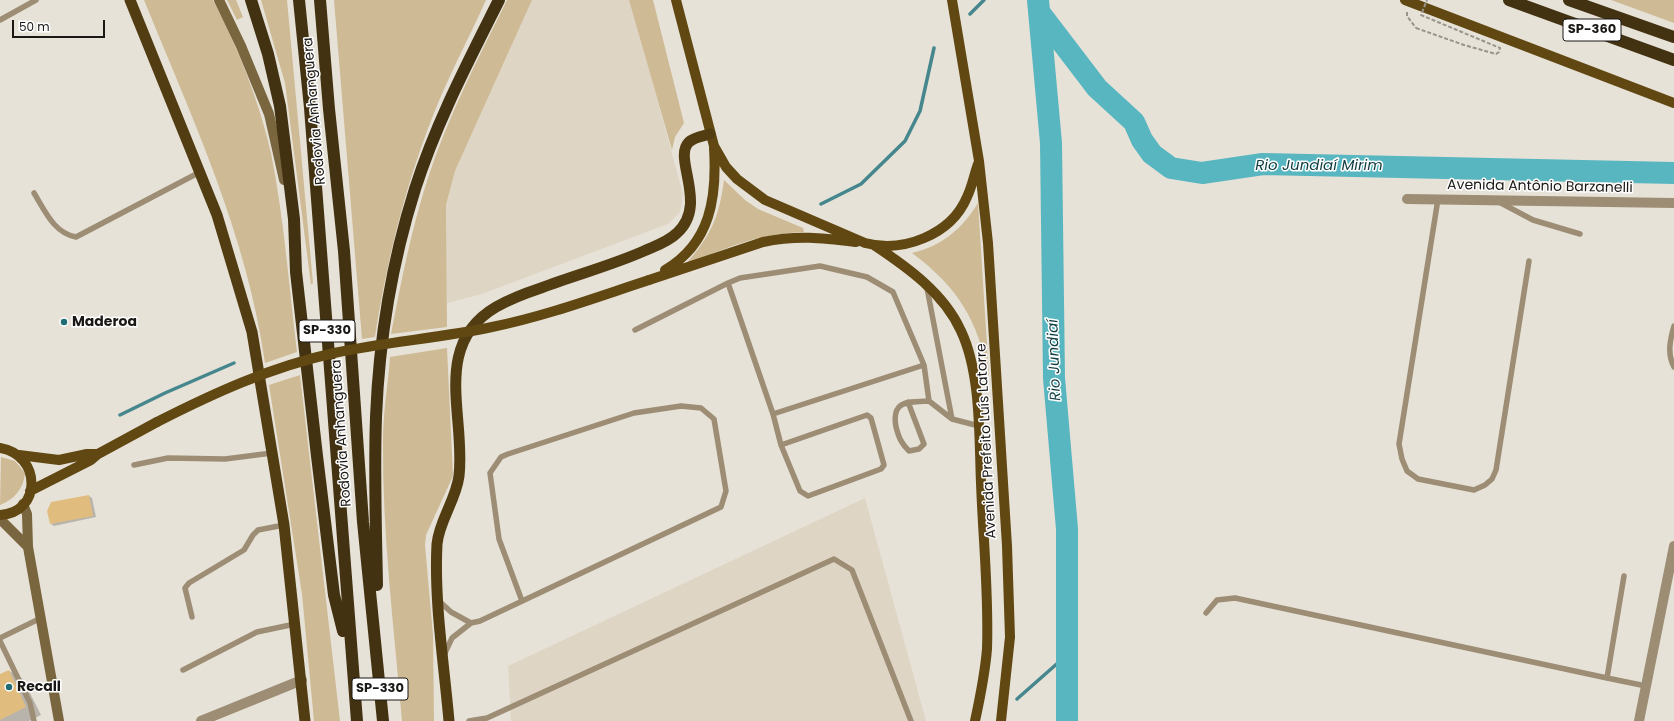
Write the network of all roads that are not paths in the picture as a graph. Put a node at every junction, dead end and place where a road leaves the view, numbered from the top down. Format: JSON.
{"nodes":[{"id":1,"x":36,"y":0,"type":"edge"},
{"id":2,"x":130,"y":0,"type":"edge"},
{"id":3,"x":219,"y":0,"type":"edge"},
{"id":4,"x":251,"y":0,"type":"edge"},
{"id":5,"x":299,"y":0,"type":"edge"},
{"id":6,"x":320,"y":0,"type":"edge"},
{"id":7,"x":499,"y":0,"type":"edge"},
{"id":8,"x":676,"y":0,"type":"edge"},
{"id":9,"x":952,"y":0,"type":"edge"},
{"id":10,"x":1405,"y":0,"type":"edge"},
{"id":11,"x":1509,"y":0,"type":"edge"},
{"id":12,"x":1569,"y":0,"type":"edge"},
{"id":13,"x":0,"y":20,"type":"edge"},
{"id":14,"x":1674,"y":37,"type":"edge"},
{"id":15,"x":1674,"y":60,"type":"edge"},
{"id":16,"x":1674,"y":103,"type":"edge"},
{"id":17,"x":710,"y":134,"type":"junction"},
{"id":18,"x":714,"y":146,"type":"junction"},
{"id":19,"x":979,"y":161,"type":"junction"},
{"id":20,"x":200,"y":172,"type":"junction"},
{"id":21,"x":34,"y":193,"type":"dead end"},
{"id":22,"x":1406,"y":199,"type":"dead end"},
{"id":23,"x":1438,"y":199,"type":"junction"},
{"id":24,"x":1495,"y":200,"type":"junction"},
{"id":25,"x":1674,"y":203,"type":"edge"},
{"id":26,"x":294,"y":219,"type":"junction"},
{"id":27,"x":1580,"y":234,"type":"dead end"},
{"id":28,"x":869,"y":244,"type":"junction"},
{"id":29,"x":1529,"y":261,"type":"dead end"},
{"id":30,"x":649,"y":280,"type":"junction"},
{"id":31,"x":728,"y":284,"type":"junction"},
{"id":32,"x":927,"y":285,"type":"junction"},
{"id":33,"x":1674,"y":326,"type":"edge"},
{"id":34,"x":635,"y":330,"type":"dead end"},
{"id":35,"x":924,"y":365,"type":"junction"},
{"id":36,"x":1674,"y":367,"type":"edge"},
{"id":37,"x":929,"y":401,"type":"junction"},
{"id":38,"x":908,"y":402,"type":"junction"},
{"id":39,"x":773,"y":414,"type":"junction"},
{"id":40,"x":952,"y":419,"type":"junction"},
{"id":41,"x":979,"y":426,"type":"junction"},
{"id":42,"x":781,"y":445,"type":"junction"},
{"id":43,"x":3,"y":447,"type":"edge"},
{"id":44,"x":273,"y":453,"type":"junction"},
{"id":45,"x":98,"y":454,"type":"junction"},
{"id":46,"x":19,"y":455,"type":"junction"},
{"id":47,"x":134,"y":465,"type":"dead end"},
{"id":48,"x":30,"y":491,"type":"junction"},
{"id":49,"x":23,"y":504,"type":"junction"},
{"id":50,"x":0,"y":515,"type":"edge"},
{"id":51,"x":0,"y":519,"type":"edge"},
{"id":52,"x":284,"y":525,"type":"junction"},
{"id":53,"x":1674,"y":546,"type":"edge"},
{"id":54,"x":28,"y":547,"type":"junction"},
{"id":55,"x":1624,"y":576,"type":"dead end"},
{"id":56,"x":438,"y":600,"type":"junction"},
{"id":57,"x":522,"y":601,"type":"junction"},
{"id":58,"x":1206,"y":613,"type":"dead end"},
{"id":59,"x":192,"y":617,"type":"dead end"},
{"id":60,"x":40,"y":618,"type":"junction"},
{"id":61,"x":471,"y":623,"type":"junction"},
{"id":62,"x":295,"y":624,"type":"junction"},
{"id":63,"x":0,"y":638,"type":"edge"},
{"id":64,"x":0,"y":641,"type":"edge"},
{"id":65,"x":377,"y":656,"type":"junction"},
{"id":66,"x":443,"y":658,"type":"junction"},
{"id":67,"x":352,"y":663,"type":"junction"},
{"id":68,"x":183,"y":670,"type":"dead end"},
{"id":69,"x":1607,"y":678,"type":"junction"},
{"id":70,"x":302,"y":680,"type":"junction"},
{"id":71,"x":1646,"y":686,"type":"junction"},
{"id":72,"x":34,"y":721,"type":"edge"},
{"id":73,"x":59,"y":721,"type":"edge"},
{"id":74,"x":202,"y":721,"type":"edge"},
{"id":75,"x":305,"y":721,"type":"edge"},
{"id":76,"x":357,"y":721,"type":"edge"},
{"id":77,"x":383,"y":721,"type":"edge"},
{"id":78,"x":449,"y":721,"type":"edge"},
{"id":79,"x":469,"y":721,"type":"edge"},
{"id":80,"x":911,"y":721,"type":"edge"},
{"id":81,"x":975,"y":721,"type":"edge"},
{"id":82,"x":1001,"y":721,"type":"edge"},
{"id":83,"x":1638,"y":721,"type":"edge"}],
"edges":[{"from":1,"to":13,"type":"lane"},
{"from":2,"to":20,"type":"highway"},
{"from":3,"to":26,"type":"main road"},
{"from":4,"to":26,"type":"highway"},
{"from":5,"to":67,"type":"highway","name":"Rodovia Anhanguera","number":"SP-330"},
{"from":6,"to":65,"type":"highway","name":"Rodovia Anhanguera","number":"SP-330"},
{"from":7,"to":65,"type":"highway"},
{"from":8,"to":17,"type":"main road"},
{"from":9,"to":19,"type":"main road","name":"Avenida Prefeito Luís Latorre"},
{"from":10,"to":16,"type":"main road"},
{"from":11,"to":15,"type":"highway","number":"SP-360"},
{"from":12,"to":14,"type":"highway","number":"SP-360"},
{"from":17,"to":18,"type":"main road"},
{"from":17,"to":56,"type":"highway"},
{"from":18,"to":28,"type":"main road","name":"Avenida Prefeito Luís Latorre"},
{"from":18,"to":30,"type":"main road"},
{"from":19,"to":28,"type":"main road"},
{"from":19,"to":82,"type":"main road","name":"Avenida Prefeito Luís Latorre"},
{"from":20,"to":21,"type":"lane"},
{"from":20,"to":44,"type":"highway"},
{"from":22,"to":23,"type":"street","name":"Avenida Antônio Barzanelli"},
{"from":23,"to":24,"type":"street","name":"Avenida Antônio Barzanelli"},
{"from":23,"to":29,"type":"lane"},
{"from":24,"to":25,"type":"street","name":"Avenida Antônio Barzanelli"},
{"from":24,"to":27,"type":"lane"},
{"from":26,"to":67,"type":"highway"},
{"from":28,"to":30,"type":"main road"},
{"from":28,"to":32,"type":"main road","name":"Avenida Prefeito Luís Latorre"},
{"from":30,"to":45,"type":"main road","bridge":true},
{"from":31,"to":34,"type":"lane"},
{"from":31,"to":35,"type":"lane"},
{"from":31,"to":39,"type":"lane"},
{"from":32,"to":40,"type":"lane"},
{"from":32,"to":41,"type":"main road","name":"Avenida Prefeito Luís Latorre"},
{"from":33,"to":36,"type":"lane"},
{"from":35,"to":37,"type":"lane"},
{"from":35,"to":39,"type":"lane"},
{"from":37,"to":38,"type":"lane"},
{"from":37,"to":40,"type":"lane"},
{"from":38,"to":38,"type":"lane"},
{"from":39,"to":42,"type":"lane"},
{"from":40,"to":41,"type":"lane"},
{"from":41,"to":81,"type":"main road","name":"Avenida Prefeito Luís Latorre"},
{"from":42,"to":42,"type":"lane"},
{"from":43,"to":46,"type":"main road"},
{"from":44,"to":47,"type":"lane"},
{"from":44,"to":52,"type":"highway"},
{"from":45,"to":46,"type":"main road"},
{"from":45,"to":48,"type":"main road"},
{"from":46,"to":48,"type":"main road"},
{"from":48,"to":49,"type":"main road"},
{"from":49,"to":50,"type":"main road"},
{"from":49,"to":54,"type":"main road"},
{"from":51,"to":54,"type":"main road"},
{"from":52,"to":59,"type":"lane"},
{"from":52,"to":62,"type":"highway"},
{"from":53,"to":71,"type":"street"},
{"from":54,"to":60,"type":"main road"},
{"from":55,"to":69,"type":"lane"},
{"from":56,"to":61,"type":"lane"},
{"from":56,"to":66,"type":"highway"},
{"from":57,"to":57,"type":"lane"},
{"from":57,"to":61,"type":"lane"},
{"from":58,"to":69,"type":"lane"},
{"from":60,"to":63,"type":"lane"},
{"from":60,"to":73,"type":"main road"},
{"from":61,"to":66,"type":"lane"},
{"from":62,"to":68,"type":"lane"},
{"from":62,"to":70,"type":"highway"},
{"from":64,"to":72,"type":"lane"},
{"from":65,"to":77,"type":"highway","name":"Rodovia Anhanguera","number":"SP-330"},
{"from":66,"to":78,"type":"highway"},
{"from":67,"to":76,"type":"highway","name":"Rodovia Anhanguera","number":"SP-330"},
{"from":69,"to":71,"type":"lane"},
{"from":70,"to":74,"type":"street"},
{"from":70,"to":75,"type":"highway"},
{"from":71,"to":83,"type":"street"},
{"from":79,"to":80,"type":"lane"}]}
